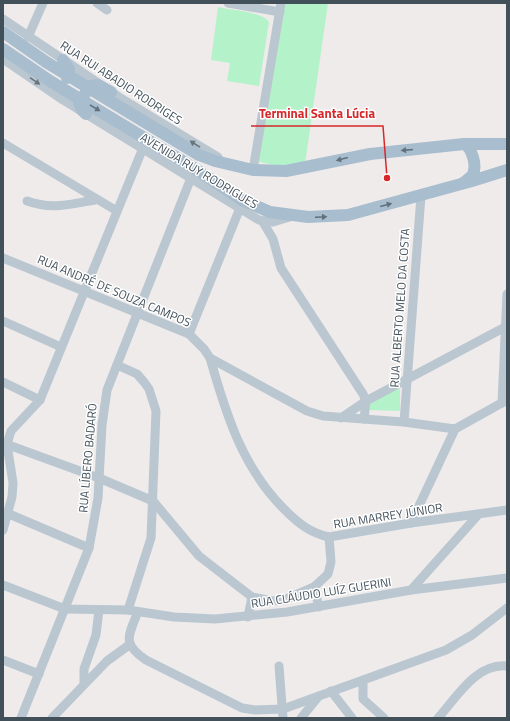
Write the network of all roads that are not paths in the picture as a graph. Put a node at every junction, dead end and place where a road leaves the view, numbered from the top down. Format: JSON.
{"nodes":[{"id":1,"x":43,"y":3,"type":"edge"},
{"id":2,"x":97,"y":3,"type":"edge"},
{"id":3,"x":228,"y":3,"type":"edge"},
{"id":4,"x":281,"y":8,"type":"edge"},
{"id":5,"x":107,"y":10,"type":"dead end"},
{"id":6,"x":3,"y":19,"type":"edge"},
{"id":7,"x":3,"y":32,"type":"edge"},
{"id":8,"x":28,"y":37,"type":"junction"},
{"id":9,"x":3,"y":49,"type":"edge"},
{"id":10,"x":3,"y":59,"type":"edge"},
{"id":11,"x":63,"y":60,"type":"junction"},
{"id":12,"x":68,"y":75,"type":"junction"},
{"id":13,"x":88,"y":88,"type":"junction"},
{"id":14,"x":56,"y":89,"type":"junction"},
{"id":15,"x":111,"y":92,"type":"junction"},
{"id":16,"x":80,"y":99,"type":"junction"},
{"id":17,"x":86,"y":114,"type":"junction"},
{"id":18,"x":3,"y":143,"type":"edge"},
{"id":19,"x":464,"y":144,"type":"junction"},
{"id":20,"x":507,"y":144,"type":"edge"},
{"id":21,"x":143,"y":148,"type":"junction"},
{"id":22,"x":229,"y":164,"type":"junction"},
{"id":23,"x":253,"y":170,"type":"junction"},
{"id":24,"x":507,"y":170,"type":"edge"},
{"id":25,"x":191,"y":178,"type":"junction"},
{"id":26,"x":462,"y":184,"type":"junction"},
{"id":27,"x":421,"y":196,"type":"junction"},
{"id":28,"x":95,"y":200,"type":"junction"},
{"id":29,"x":28,"y":201,"type":"dead end"},
{"id":30,"x":240,"y":208,"type":"junction"},
{"id":31,"x":117,"y":211,"type":"junction"},
{"id":32,"x":293,"y":216,"type":"junction"},
{"id":33,"x":280,"y":221,"type":"junction"},
{"id":34,"x":263,"y":222,"type":"junction"},
{"id":35,"x":273,"y":240,"type":"junction"},
{"id":36,"x":3,"y":258,"type":"edge"},
{"id":37,"x":84,"y":291,"type":"junction"},
{"id":38,"x":507,"y":294,"type":"edge"},
{"id":39,"x":137,"y":312,"type":"junction"},
{"id":40,"x":3,"y":321,"type":"edge"},
{"id":41,"x":507,"y":326,"type":"edge"},
{"id":42,"x":189,"y":334,"type":"junction"},
{"id":43,"x":61,"y":347,"type":"junction"},
{"id":44,"x":210,"y":358,"type":"junction"},
{"id":45,"x":117,"y":365,"type":"junction"},
{"id":46,"x":408,"y":379,"type":"junction"},
{"id":47,"x":3,"y":382,"type":"edge"},
{"id":48,"x":40,"y":400,"type":"junction"},
{"id":49,"x":366,"y":401,"type":"junction"},
{"id":50,"x":504,"y":401,"type":"edge"},
{"id":51,"x":341,"y":418,"type":"junction"},
{"id":52,"x":364,"y":419,"type":"junction"},
{"id":53,"x":404,"y":422,"type":"junction"},
{"id":54,"x":456,"y":430,"type":"junction"},
{"id":55,"x":5,"y":444,"type":"edge"},
{"id":56,"x":99,"y":478,"type":"junction"},
{"id":57,"x":153,"y":501,"type":"junction"},
{"id":58,"x":507,"y":510,"type":"edge"},
{"id":59,"x":6,"y":514,"type":"edge"},
{"id":60,"x":477,"y":516,"type":"junction"},
{"id":61,"x":411,"y":523,"type":"junction"},
{"id":62,"x":3,"y":530,"type":"edge"},
{"id":63,"x":330,"y":537,"type":"junction"},
{"id":64,"x":89,"y":548,"type":"junction"},
{"id":65,"x":507,"y":578,"type":"edge"},
{"id":66,"x":3,"y":585,"type":"edge"},
{"id":67,"x":314,"y":587,"type":"junction"},
{"id":68,"x":411,"y":590,"type":"junction"},
{"id":69,"x":252,"y":597,"type":"junction"},
{"id":70,"x":284,"y":600,"type":"junction"},
{"id":71,"x":319,"y":607,"type":"junction"},
{"id":72,"x":507,"y":608,"type":"edge"},
{"id":73,"x":65,"y":609,"type":"junction"},
{"id":74,"x":98,"y":610,"type":"junction"},
{"id":75,"x":128,"y":610,"type":"junction"},
{"id":76,"x":138,"y":612,"type":"junction"},
{"id":77,"x":287,"y":612,"type":"junction"},
{"id":78,"x":248,"y":617,"type":"junction"},
{"id":79,"x":129,"y":644,"type":"junction"},
{"id":80,"x":3,"y":660,"type":"edge"},
{"id":81,"x":279,"y":666,"type":"dead end"},
{"id":82,"x":507,"y":666,"type":"edge"},
{"id":83,"x":39,"y":674,"type":"junction"},
{"id":84,"x":363,"y":681,"type":"junction"},
{"id":85,"x":84,"y":683,"type":"junction"},
{"id":86,"x":331,"y":691,"type":"junction"},
{"id":87,"x":319,"y":696,"type":"junction"},
{"id":88,"x":283,"y":713,"type":"edge"},
{"id":89,"x":254,"y":714,"type":"edge"},
{"id":90,"x":21,"y":718,"type":"edge"},
{"id":91,"x":52,"y":718,"type":"edge"},
{"id":92,"x":300,"y":718,"type":"edge"},
{"id":93,"x":352,"y":718,"type":"edge"},
{"id":94,"x":384,"y":718,"type":"edge"},
{"id":95,"x":438,"y":718,"type":"edge"}],
"edges":[{"from":1,"to":8,"type":"street"},
{"from":2,"to":5,"type":"street"},
{"from":3,"to":4,"type":"street"},
{"from":4,"to":23,"type":"street"},
{"from":6,"to":8,"type":"street","name":"RUA RUI ABADIO RODRIGES"},
{"from":7,"to":12,"type":"main road","name":"AVENIDA RUY RODRIGUES"},
{"from":8,"to":11,"type":"street","name":"RUA RUI ABADIO RODRIGES"},
{"from":9,"to":14,"type":"main road","name":"AVENIDA RUY RODRIGUES"},
{"from":10,"to":14,"type":"street","one_way":true},
{"from":11,"to":12,"type":"main road"},
{"from":11,"to":15,"type":"street","name":"RUA RUI ABADIO RODRIGES"},
{"from":12,"to":13,"type":"main road","name":"AVENIDA RUY RODRIGUES"},
{"from":12,"to":14,"type":"main road"},
{"from":13,"to":15,"type":"main road"},
{"from":13,"to":16,"type":"main road"},
{"from":13,"to":22,"type":"main road","name":"AVENIDA RUY RODRIGUES"},
{"from":14,"to":16,"type":"main road","name":"AVENIDA RUY RODRIGUES"},
{"from":14,"to":17,"type":"street"},
{"from":22,"to":15,"type":"street","name":"RUA RUI ABADIO RODRIGES","one_way":true},
{"from":16,"to":17,"type":"main road"},
{"from":16,"to":32,"type":"main road","name":"AVENIDA RUY RODRIGUES","one_way":true},
{"from":17,"to":21,"type":"street"},
{"from":18,"to":28,"type":"street"},
{"from":19,"to":20,"type":"main road","name":"AVENIDA RUY RODRIGUES"},
{"from":19,"to":23,"type":"main road","name":"AVENIDA RUY RODRIGUES","one_way":true},
{"from":19,"to":26,"type":"main road"},
{"from":21,"to":25,"type":"street"},
{"from":21,"to":31,"type":"street"},
{"from":22,"to":23,"type":"main road","name":"AVENIDA RUY RODRIGUES"},
{"from":24,"to":26,"type":"main road","name":"AVENIDA RUY RODRIGUES"},
{"from":25,"to":30,"type":"street"},
{"from":25,"to":39,"type":"street","name":"RUA LÍBERO BADARÓ"},
{"from":26,"to":27,"type":"main road","name":"AVENIDA RUY RODRIGUES"},
{"from":32,"to":27,"type":"main road","name":"AVENIDA RUY RODRIGUES","one_way":true},
{"from":27,"to":46,"type":"street","name":"RUA ALBERTO MELO DA COSTA"},
{"from":28,"to":29,"type":"street"},
{"from":28,"to":31,"type":"street"},
{"from":30,"to":34,"type":"street"},
{"from":30,"to":42,"type":"street"},
{"from":31,"to":37,"type":"street"},
{"from":32,"to":33,"type":"street"},
{"from":33,"to":34,"type":"street"},
{"from":33,"to":35,"type":"street"},
{"from":34,"to":35,"type":"street"},
{"from":35,"to":49,"type":"street"},
{"from":36,"to":37,"type":"street","name":"RUA ANDRÉ DE SOUZA CAMPOS"},
{"from":37,"to":39,"type":"street","name":"RUA ANDRÉ DE SOUZA CAMPOS"},
{"from":37,"to":43,"type":"street"},
{"from":38,"to":41,"type":"street"},
{"from":39,"to":42,"type":"street","name":"RUA ANDRÉ DE SOUZA CAMPOS"},
{"from":39,"to":45,"type":"street","name":"RUA LÍBERO BADARÓ"},
{"from":40,"to":43,"type":"street"},
{"from":41,"to":46,"type":"street"},
{"from":41,"to":50,"type":"street"},
{"from":42,"to":44,"type":"street","name":"RUA ANDRÉ DE SOUZA CAMPOS"},
{"from":43,"to":48,"type":"street"},
{"from":44,"to":51,"type":"street","name":"RUA ANDRÉ DE SOUZA CAMPOS"},
{"from":44,"to":63,"type":"street","name":"RUA MARREY JÚNIOR"},
{"from":45,"to":56,"type":"street","name":"RUA LÍBERO BADARÓ"},
{"from":45,"to":57,"type":"street"},
{"from":46,"to":49,"type":"street"},
{"from":46,"to":53,"type":"street","name":"RUA ALBERTO MELO DA COSTA"},
{"from":47,"to":48,"type":"street"},
{"from":48,"to":55,"type":"street"},
{"from":49,"to":51,"type":"street"},
{"from":49,"to":52,"type":"street"},
{"from":50,"to":54,"type":"street"},
{"from":51,"to":52,"type":"street","name":"RUA ANDRÉ DE SOUZA CAMPOS"},
{"from":52,"to":53,"type":"street","name":"RUA ANDRÉ DE SOUZA CAMPOS"},
{"from":53,"to":54,"type":"street","name":"RUA ANDRÉ DE SOUZA CAMPOS"},
{"from":54,"to":61,"type":"street"},
{"from":55,"to":56,"type":"street"},
{"from":55,"to":59,"type":"street"},
{"from":56,"to":57,"type":"street"},
{"from":56,"to":64,"type":"street","name":"RUA LÍBERO BADARÓ"},
{"from":57,"to":69,"type":"street"},
{"from":57,"to":75,"type":"street"},
{"from":58,"to":60,"type":"street","name":"RUA MARREY JÚNIOR"},
{"from":59,"to":62,"type":"street"},
{"from":59,"to":64,"type":"street"},
{"from":60,"to":61,"type":"street","name":"RUA MARREY JÚNIOR"},
{"from":60,"to":68,"type":"street"},
{"from":61,"to":63,"type":"street","name":"RUA MARREY JÚNIOR"},
{"from":63,"to":67,"type":"street"},
{"from":64,"to":73,"type":"street","name":"RUA LÍBERO BADARÓ"},
{"from":65,"to":68,"type":"street","name":"RUA CLÁUDIO LUÍZ GUERINI"},
{"from":66,"to":73,"type":"street","name":"RUA CLÁUDIO LUÍZ GUERINI"},
{"from":67,"to":70,"type":"street"},
{"from":67,"to":71,"type":"street"},
{"from":68,"to":71,"type":"street","name":"RUA CLÁUDIO LUÍZ GUERINI"},
{"from":69,"to":70,"type":"street"},
{"from":69,"to":78,"type":"street"},
{"from":70,"to":77,"type":"street"},
{"from":71,"to":77,"type":"street","name":"RUA CLÁUDIO LUÍZ GUERINI"},
{"from":72,"to":84,"type":"street"},
{"from":73,"to":74,"type":"street","name":"RUA CLÁUDIO LUÍZ GUERINI"},
{"from":73,"to":83,"type":"street","name":"RUA LÍBERO BADARÓ"},
{"from":74,"to":75,"type":"street","name":"RUA CLÁUDIO LUÍZ GUERINI"},
{"from":74,"to":85,"type":"street"},
{"from":75,"to":76,"type":"street","name":"RUA CLÁUDIO LUÍZ GUERINI"},
{"from":76,"to":78,"type":"street","name":"RUA CLÁUDIO LUÍZ GUERINI"},
{"from":76,"to":79,"type":"street"},
{"from":77,"to":78,"type":"street","name":"RUA CLÁUDIO LUÍZ GUERINI"},
{"from":79,"to":85,"type":"street"},
{"from":79,"to":89,"type":"street"},
{"from":80,"to":83,"type":"street"},
{"from":81,"to":88,"type":"street"},
{"from":82,"to":95,"type":"street"},
{"from":83,"to":90,"type":"street","name":"RUA LÍBERO BADARÓ"},
{"from":84,"to":86,"type":"street"},
{"from":84,"to":94,"type":"street"},
{"from":85,"to":91,"type":"street"},
{"from":86,"to":87,"type":"street"},
{"from":86,"to":93,"type":"street"},
{"from":87,"to":88,"type":"street"},
{"from":87,"to":92,"type":"street"},
{"from":88,"to":89,"type":"street"}]}
